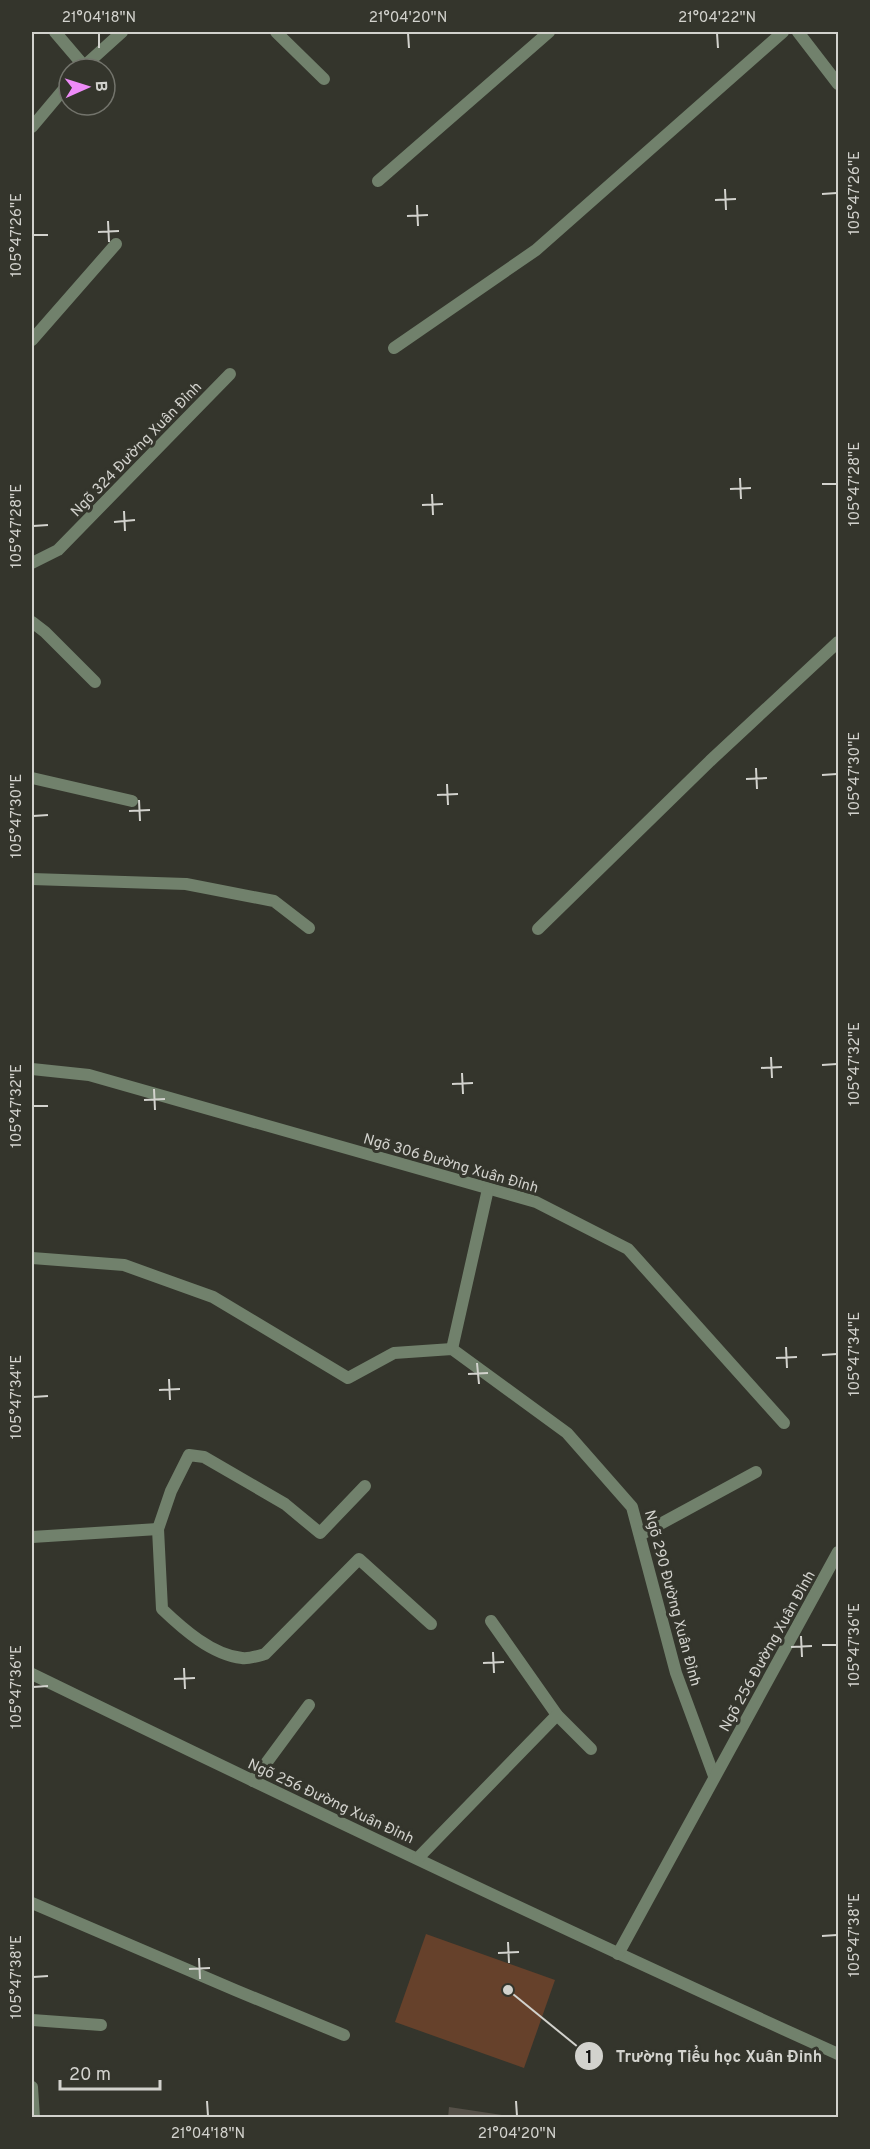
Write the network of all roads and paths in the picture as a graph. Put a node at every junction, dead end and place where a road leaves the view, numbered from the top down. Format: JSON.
{"nodes":[{"id":1,"x":55,"y":32,"type":"edge"},
{"id":2,"x":122,"y":32,"type":"edge"},
{"id":3,"x":276,"y":32,"type":"edge"},
{"id":4,"x":549,"y":32,"type":"edge"},
{"id":5,"x":783,"y":32,"type":"edge"},
{"id":6,"x":798,"y":32,"type":"edge"},
{"id":7,"x":74,"y":57,"type":"edge"},
{"id":8,"x":93,"y":57,"type":"edge"},
{"id":9,"x":324,"y":79,"type":"dead end"},
{"id":10,"x":838,"y":84,"type":"edge"},
{"id":11,"x":57,"y":97,"type":"edge"},
{"id":12,"x":32,"y":127,"type":"edge"},
{"id":13,"x":378,"y":181,"type":"dead end"},
{"id":14,"x":116,"y":244,"type":"dead end"},
{"id":15,"x":32,"y":340,"type":"edge"},
{"id":16,"x":394,"y":348,"type":"dead end"},
{"id":17,"x":230,"y":374,"type":"dead end"},
{"id":18,"x":32,"y":563,"type":"edge"},
{"id":19,"x":32,"y":622,"type":"edge"},
{"id":20,"x":838,"y":642,"type":"edge"},
{"id":21,"x":95,"y":682,"type":"dead end"},
{"id":22,"x":32,"y":778,"type":"edge"},
{"id":23,"x":132,"y":801,"type":"dead end"},
{"id":24,"x":32,"y":879,"type":"edge"},
{"id":25,"x":309,"y":928,"type":"dead end"},
{"id":26,"x":538,"y":929,"type":"dead end"},
{"id":27,"x":32,"y":1069,"type":"edge"},
{"id":28,"x":488,"y":1189,"type":"junction"},
{"id":29,"x":32,"y":1258,"type":"edge"},
{"id":30,"x":452,"y":1349,"type":"junction"},
{"id":31,"x":784,"y":1423,"type":"dead end"},
{"id":32,"x":756,"y":1472,"type":"dead end"},
{"id":33,"x":365,"y":1486,"type":"dead end"},
{"id":34,"x":158,"y":1529,"type":"junction"},
{"id":35,"x":640,"y":1535,"type":"junction"},
{"id":36,"x":32,"y":1537,"type":"edge"},
{"id":37,"x":838,"y":1552,"type":"edge"},
{"id":38,"x":491,"y":1621,"type":"dead end"},
{"id":39,"x":431,"y":1624,"type":"dead end"},
{"id":40,"x":32,"y":1674,"type":"edge"},
{"id":41,"x":309,"y":1705,"type":"dead end"},
{"id":42,"x":557,"y":1715,"type":"junction"},
{"id":43,"x":591,"y":1749,"type":"dead end"},
{"id":44,"x":714,"y":1776,"type":"junction"},
{"id":45,"x":253,"y":1781,"type":"junction"},
{"id":46,"x":418,"y":1858,"type":"junction"},
{"id":47,"x":32,"y":1903,"type":"edge"},
{"id":48,"x":618,"y":1954,"type":"junction"},
{"id":49,"x":32,"y":2020,"type":"edge"},
{"id":50,"x":101,"y":2025,"type":"dead end"},
{"id":51,"x":344,"y":2035,"type":"dead end"},
{"id":52,"x":838,"y":2054,"type":"edge"},
{"id":53,"x":32,"y":2088,"type":"edge"},
{"id":54,"x":34,"y":2118,"type":"edge"}],
"edges":[{"from":1,"to":7,"type":"street"},
{"from":2,"to":8,"type":"street"},
{"from":3,"to":9,"type":"street"},
{"from":4,"to":13,"type":"street"},
{"from":5,"to":16,"type":"street"},
{"from":6,"to":10,"type":"street"},
{"from":11,"to":12,"type":"street"},
{"from":14,"to":15,"type":"street"},
{"from":17,"to":18,"type":"street","name":"Ngõ 324 Đường Xuân Đỉnh"},
{"from":19,"to":21,"type":"street"},
{"from":20,"to":26,"type":"street"},
{"from":22,"to":23,"type":"street"},
{"from":24,"to":25,"type":"street"},
{"from":27,"to":28,"type":"street","name":"Ngõ 306 Đường Xuân Đỉnh"},
{"from":28,"to":30,"type":"street"},
{"from":28,"to":31,"type":"street","name":"Ngõ 306 Đường Xuân Đỉnh"},
{"from":29,"to":30,"type":"street"},
{"from":30,"to":35,"type":"street","name":"Ngõ 290 Đường Xuân Đỉnh"},
{"from":32,"to":35,"type":"street"},
{"from":33,"to":34,"type":"street"},
{"from":34,"to":36,"type":"street"},
{"from":34,"to":39,"type":"street"},
{"from":35,"to":44,"type":"street","name":"Ngõ 290 Đường Xuân Đỉnh"},
{"from":37,"to":44,"type":"street","name":"Ngõ 256 Đường Xuân Đỉnh"},
{"from":38,"to":42,"type":"street"},
{"from":40,"to":45,"type":"street","name":"Ngõ 256 Đường Xuân Đỉnh"},
{"from":41,"to":45,"type":"street"},
{"from":42,"to":43,"type":"street"},
{"from":42,"to":46,"type":"street"},
{"from":44,"to":48,"type":"street","name":"Ngõ 256 Đường Xuân Đỉnh"},
{"from":45,"to":46,"type":"street","name":"Ngõ 256 Đường Xuân Đỉnh"},
{"from":46,"to":48,"type":"street","name":"Ngõ 256 Đường Xuân Đỉnh"},
{"from":47,"to":51,"type":"street"},
{"from":48,"to":52,"type":"street","name":"Ngõ 256 Đường Xuân Đỉnh"},
{"from":49,"to":50,"type":"street"},
{"from":53,"to":54,"type":"street"}]}
